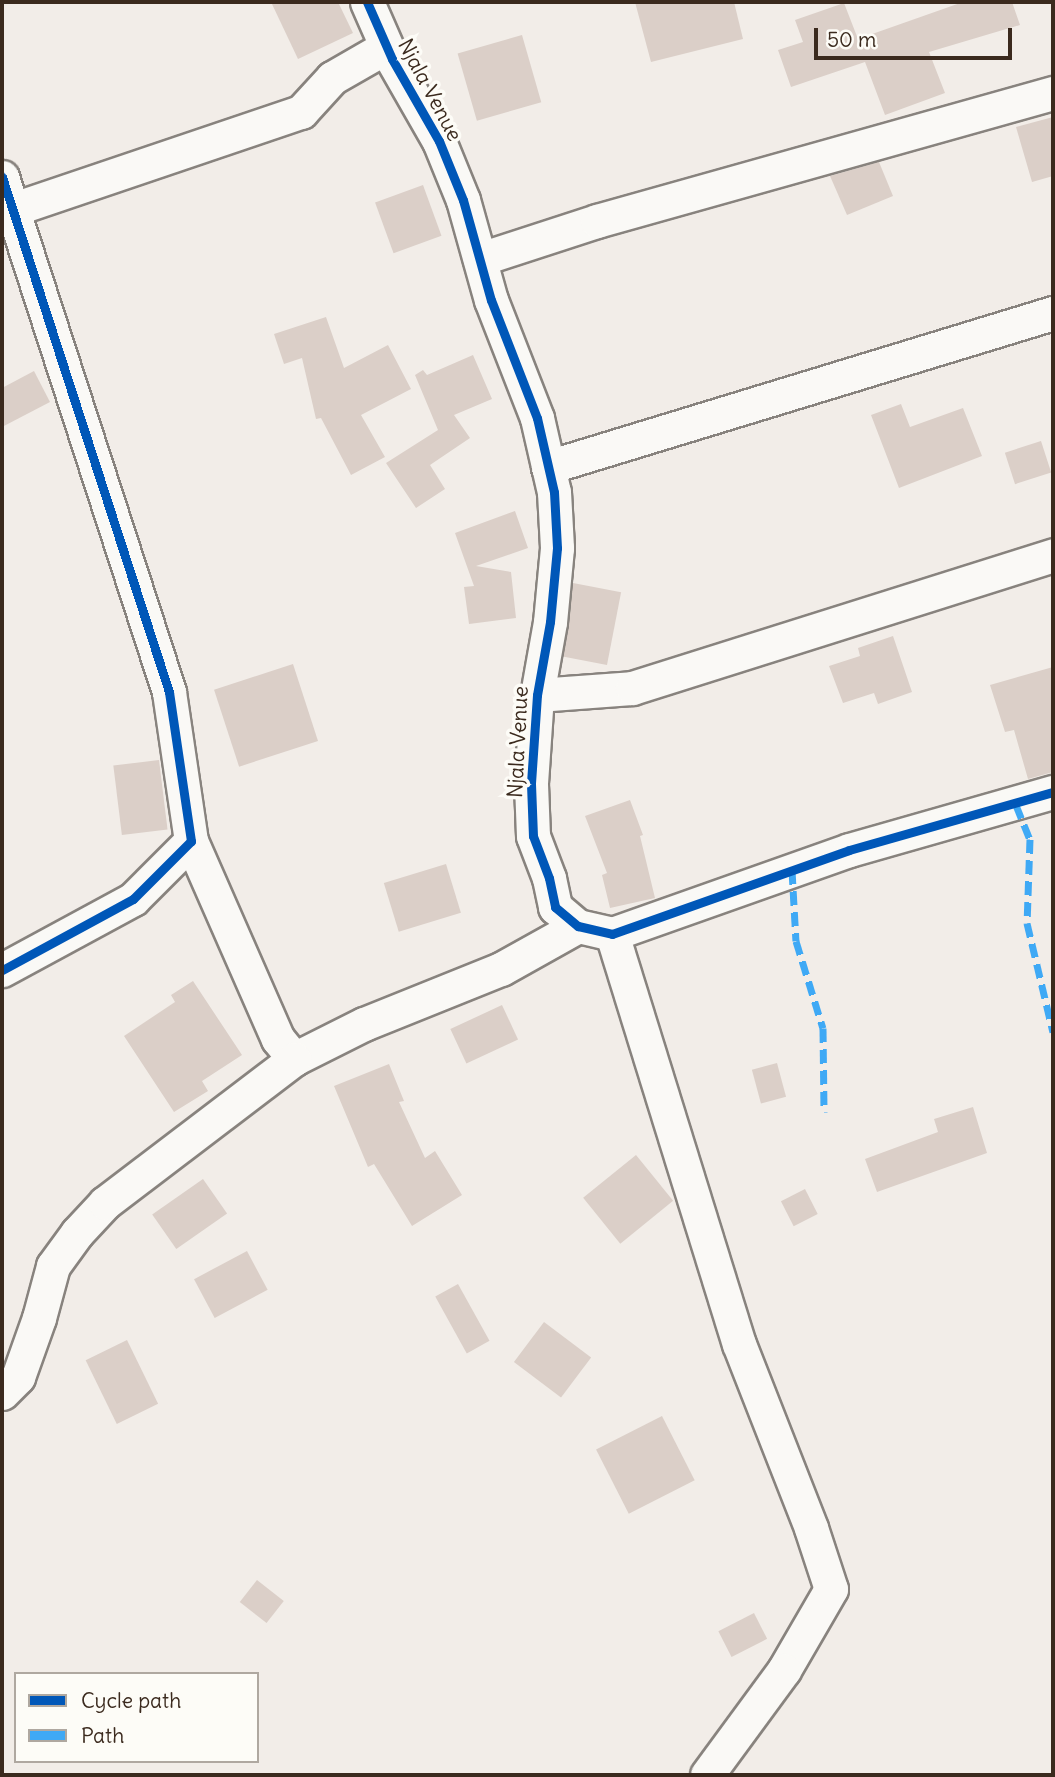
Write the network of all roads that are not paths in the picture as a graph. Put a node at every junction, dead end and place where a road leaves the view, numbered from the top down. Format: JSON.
{"nodes":[{"id":1,"x":367,"y":2,"type":"edge"},
{"id":2,"x":386,"y":47,"type":"junction"},
{"id":3,"x":1053,"y":93,"type":"edge"},
{"id":4,"x":2,"y":177,"type":"edge"},
{"id":5,"x":6,"y":211,"type":"edge"},
{"id":6,"x":480,"y":259,"type":"junction"},
{"id":7,"x":1053,"y":313,"type":"edge"},
{"id":8,"x":548,"y":467,"type":"junction"},
{"id":9,"x":1053,"y":555,"type":"edge"},
{"id":10,"x":537,"y":695,"type":"junction"},
{"id":11,"x":1053,"y":792,"type":"edge"},
{"id":12,"x":191,"y":841,"type":"junction"},
{"id":13,"x":578,"y":926,"type":"junction"},
{"id":14,"x":612,"y":934,"type":"junction"},
{"id":15,"x":2,"y":970,"type":"edge"},
{"id":16,"x":294,"y":1059,"type":"junction"},
{"id":17,"x":2,"y":1393,"type":"edge"},
{"id":18,"x":707,"y":1775,"type":"edge"}],
"edges":[{"from":1,"to":2,"type":"street","name":"Njala Venue"},
{"from":2,"to":5,"type":"street"},
{"from":2,"to":6,"type":"street","name":"Njala Venue"},
{"from":3,"to":6,"type":"street"},
{"from":4,"to":5,"type":"street"},
{"from":5,"to":12,"type":"street"},
{"from":6,"to":8,"type":"street","name":"Njala Venue"},
{"from":7,"to":8,"type":"street"},
{"from":8,"to":10,"type":"street","name":"Njala Venue"},
{"from":9,"to":10,"type":"street"},
{"from":10,"to":13,"type":"street","name":"Njala Venue"},
{"from":11,"to":14,"type":"street"},
{"from":12,"to":15,"type":"street"},
{"from":12,"to":16,"type":"street"},
{"from":13,"to":14,"type":"street"},
{"from":13,"to":16,"type":"street"},
{"from":14,"to":18,"type":"street"},
{"from":16,"to":17,"type":"street"}]}
